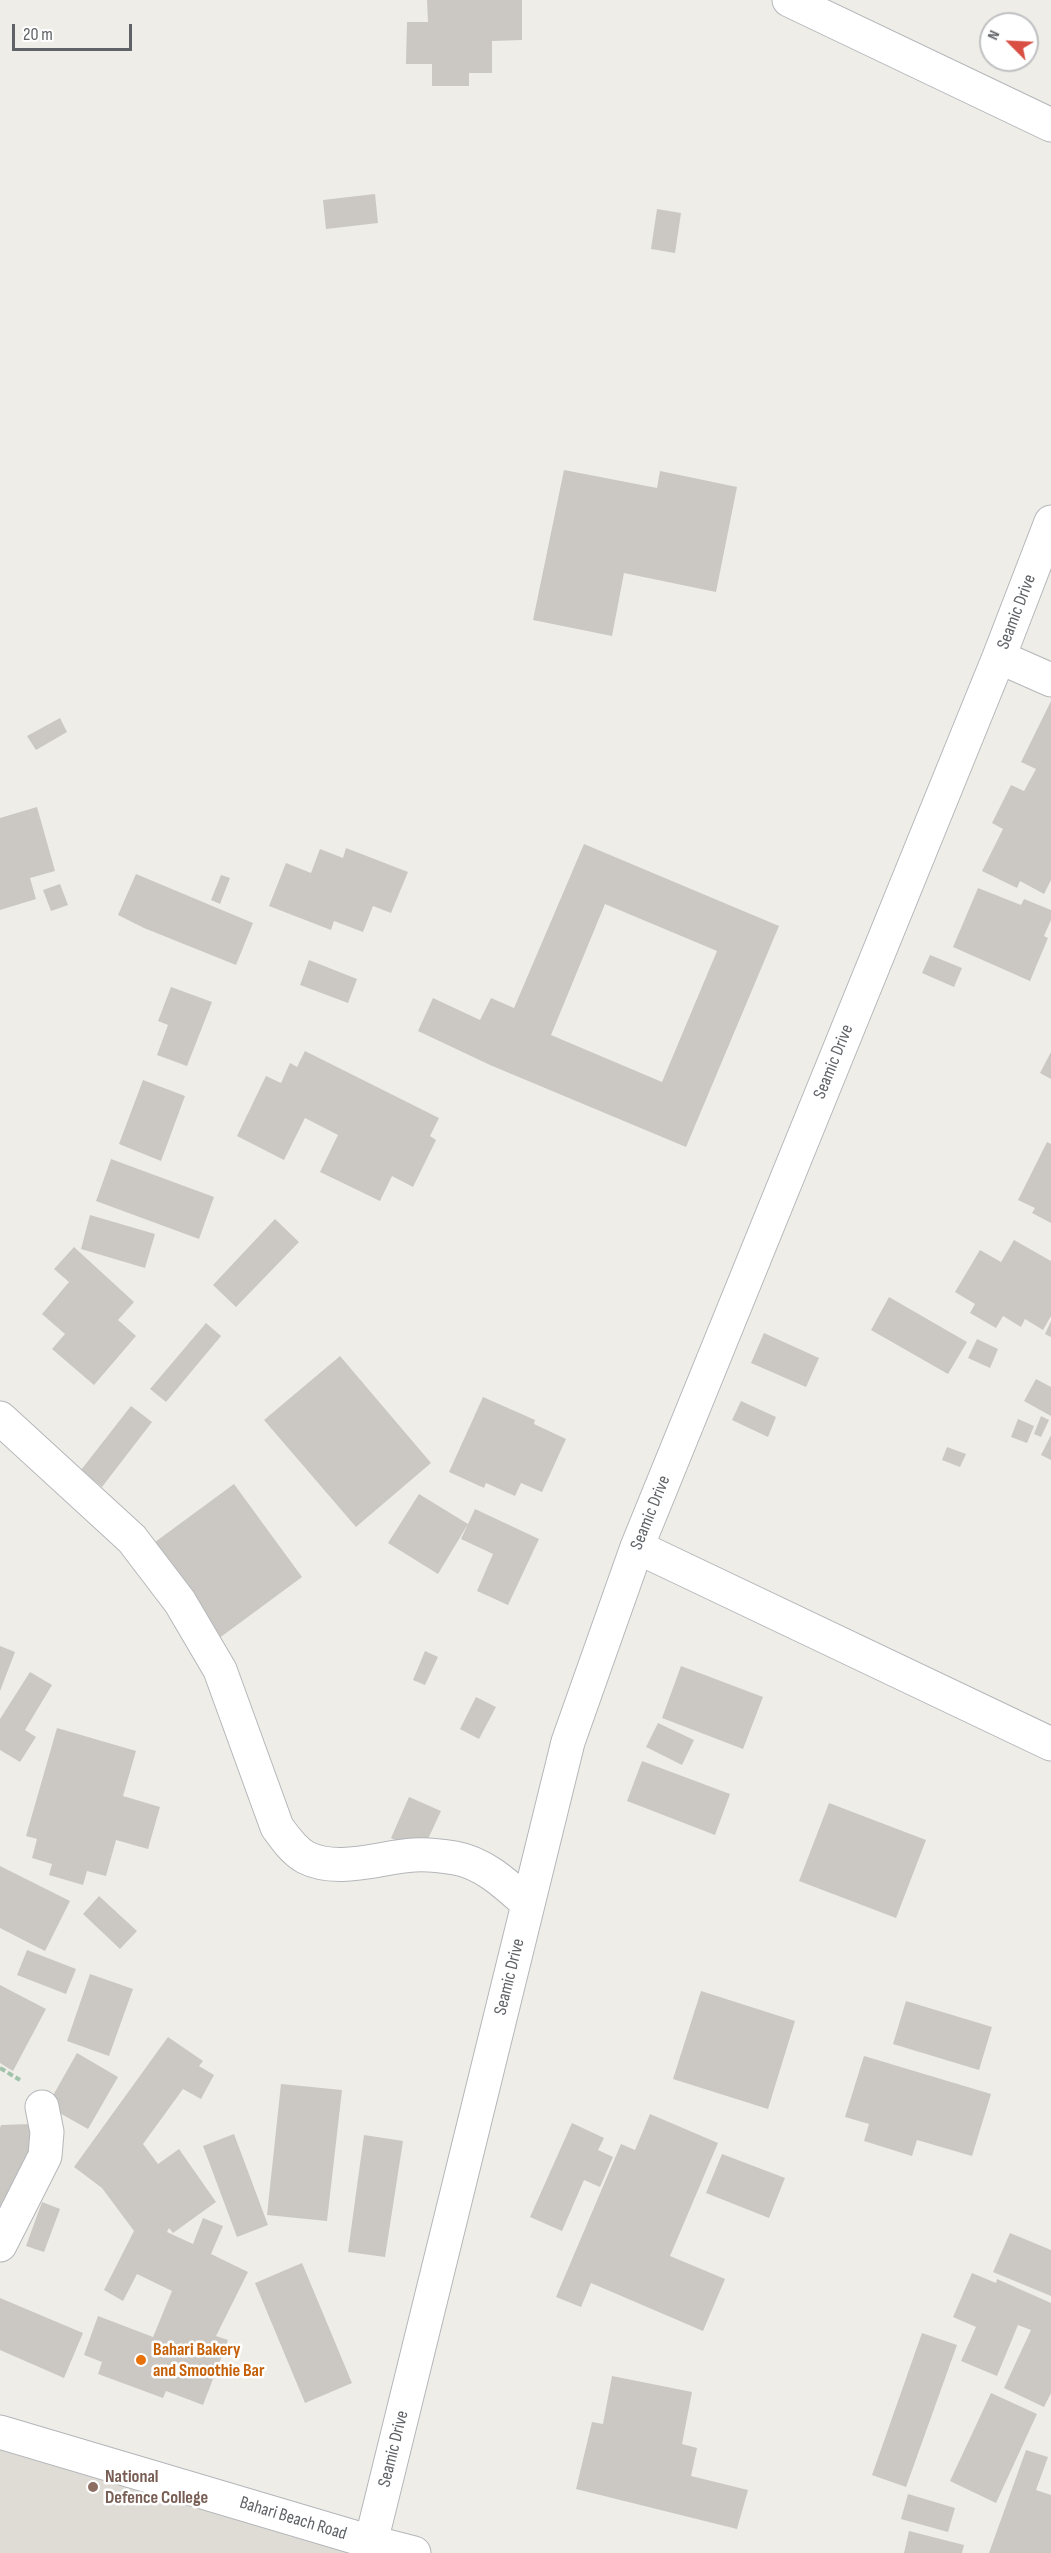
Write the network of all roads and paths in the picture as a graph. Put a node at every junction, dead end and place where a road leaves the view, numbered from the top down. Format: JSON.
{"nodes":[{"id":1,"x":789,"y":0,"type":"edge"},
{"id":2,"x":1051,"y":126,"type":"edge"},
{"id":3,"x":1051,"y":522,"type":"edge"},
{"id":4,"x":999,"y":657,"type":"junction"},
{"id":5,"x":1051,"y":680,"type":"edge"},
{"id":6,"x":0,"y":1418,"type":"edge"},
{"id":7,"x":637,"y":1547,"type":"junction"},
{"id":8,"x":1051,"y":1744,"type":"edge"},
{"id":9,"x":528,"y":1904,"type":"junction"},
{"id":10,"x":42,"y":2107,"type":"dead end"},
{"id":11,"x":0,"y":2245,"type":"edge"},
{"id":12,"x":0,"y":2432,"type":"edge"},
{"id":13,"x":371,"y":2542,"type":"junction"},
{"id":14,"x":414,"y":2553,"type":"edge"}],
"edges":[{"from":1,"to":2,"type":"street"},
{"from":3,"to":4,"type":"street","name":"Seamic Drive"},
{"from":4,"to":5,"type":"street"},
{"from":4,"to":7,"type":"street","name":"Seamic Drive"},
{"from":6,"to":9,"type":"street"},
{"from":7,"to":8,"type":"street"},
{"from":7,"to":9,"type":"street","name":"Seamic Drive"},
{"from":9,"to":13,"type":"street","name":"Seamic Drive"},
{"from":10,"to":11,"type":"street"},
{"from":12,"to":13,"type":"street","name":"Bahari Beach Road"},
{"from":13,"to":14,"type":"street","name":"Bahari Beach Road"}]}
